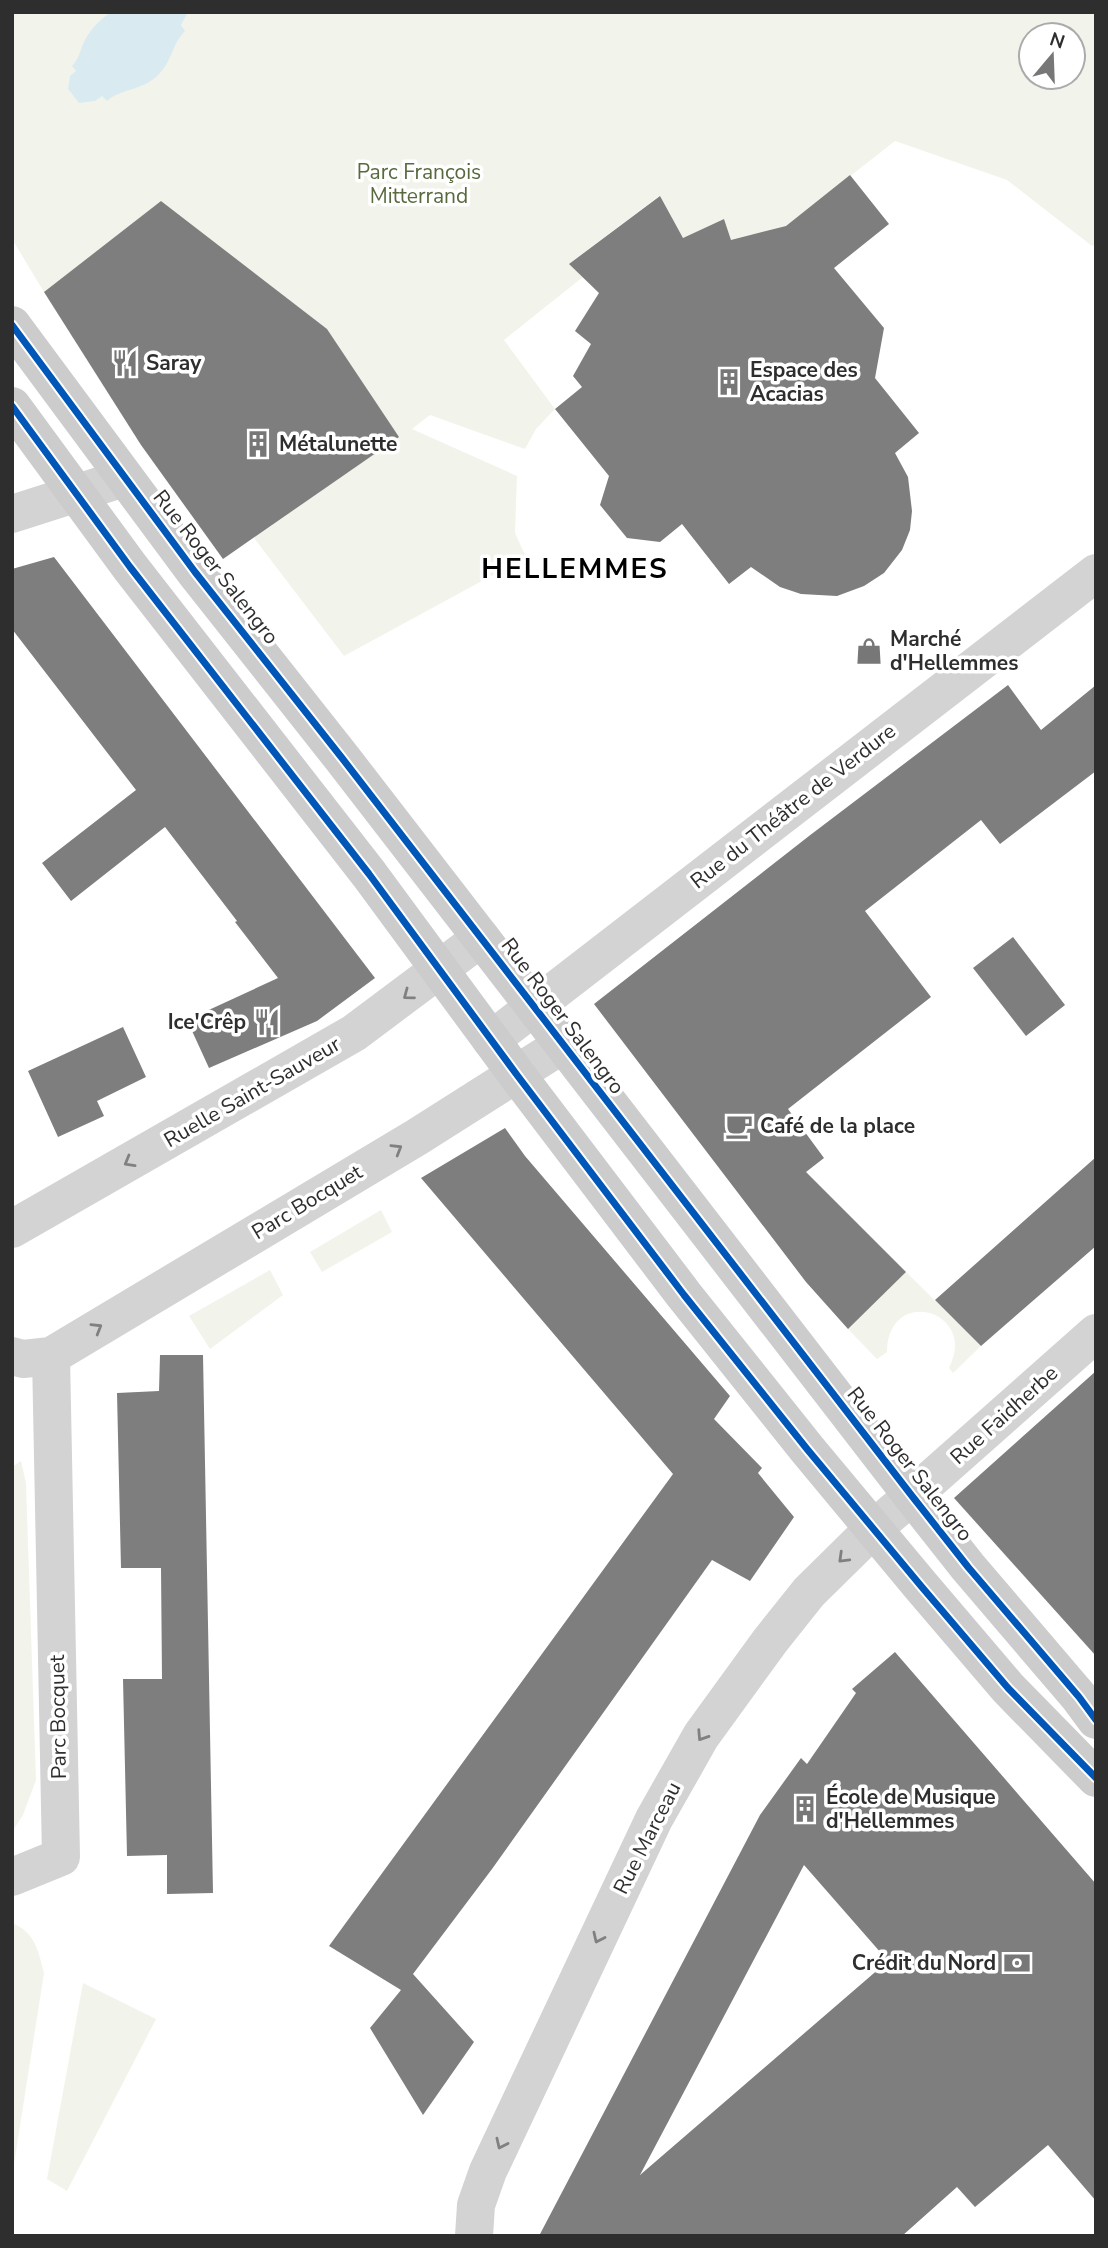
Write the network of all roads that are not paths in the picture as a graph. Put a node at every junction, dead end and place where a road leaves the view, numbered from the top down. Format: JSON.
{"nodes":[{"id":1,"x":12,"y":324,"type":"edge"},
{"id":2,"x":12,"y":406,"type":"edge"},
{"id":3,"x":124,"y":478,"type":"junction"},
{"id":4,"x":76,"y":493,"type":"junction"},
{"id":5,"x":12,"y":514,"type":"edge"},
{"id":6,"x":1096,"y":573,"type":"edge"},
{"id":7,"x":481,"y":938,"type":"junction"},
{"id":8,"x":439,"y":971,"type":"junction"},
{"id":9,"x":533,"y":1007,"type":"junction"},
{"id":10,"x":491,"y":1040,"type":"junction"},
{"id":11,"x":562,"y":1045,"type":"junction"},
{"id":12,"x":517,"y":1075,"type":"junction"},
{"id":13,"x":12,"y":1229,"type":"edge"},
{"id":14,"x":1096,"y":1333,"type":"edge"},
{"id":15,"x":12,"y":1356,"type":"edge"},
{"id":16,"x":51,"y":1356,"type":"junction"},
{"id":17,"x":912,"y":1496,"type":"junction"},
{"id":18,"x":873,"y":1530,"type":"junction"},
{"id":19,"x":1096,"y":1720,"type":"edge"},
{"id":20,"x":1096,"y":1777,"type":"edge"},
{"id":21,"x":12,"y":1877,"type":"edge"},
{"id":22,"x":474,"y":2236,"type":"edge"}],
"edges":[{"from":1,"to":3,"type":"main road","name":"Rue Roger Salengro"},
{"from":2,"to":4,"type":"main road"},
{"from":3,"to":4,"type":"street"},
{"from":3,"to":7,"type":"main road","name":"Rue Roger Salengro"},
{"from":4,"to":5,"type":"street"},
{"from":4,"to":8,"type":"main road"},
{"from":6,"to":9,"type":"street","name":"Rue du Théâtre de Verdure"},
{"from":7,"to":8,"type":"street","name":"Ruelle Saint-Sauveur"},
{"from":7,"to":9,"type":"main road","name":"Rue Roger Salengro"},
{"from":8,"to":10,"type":"main road"},
{"from":8,"to":13,"type":"street","name":"Ruelle Saint-Sauveur","one_way":true},
{"from":9,"to":10,"type":"street","name":"Rue du Théâtre de Verdure"},
{"from":9,"to":11,"type":"main road","name":"Rue Roger Salengro"},
{"from":10,"to":12,"type":"main road"},
{"from":11,"to":12,"type":"street","name":"Parc Bocquet"},
{"from":11,"to":17,"type":"main road","name":"Rue Roger Salengro"},
{"from":16,"to":12,"type":"street","name":"Parc Bocquet","one_way":true},
{"from":12,"to":18,"type":"main road"},
{"from":14,"to":17,"type":"street","name":"Rue Faidherbe"},
{"from":15,"to":16,"type":"street","name":"Parc Bocquet"},
{"from":16,"to":21,"type":"street","name":"Parc Bocquet"},
{"from":17,"to":18,"type":"street","name":"Rue Marceau"},
{"from":17,"to":19,"type":"main road","name":"Rue Roger Salengro"},
{"from":18,"to":20,"type":"main road"},
{"from":18,"to":22,"type":"street","name":"Rue Marceau","one_way":true}]}
